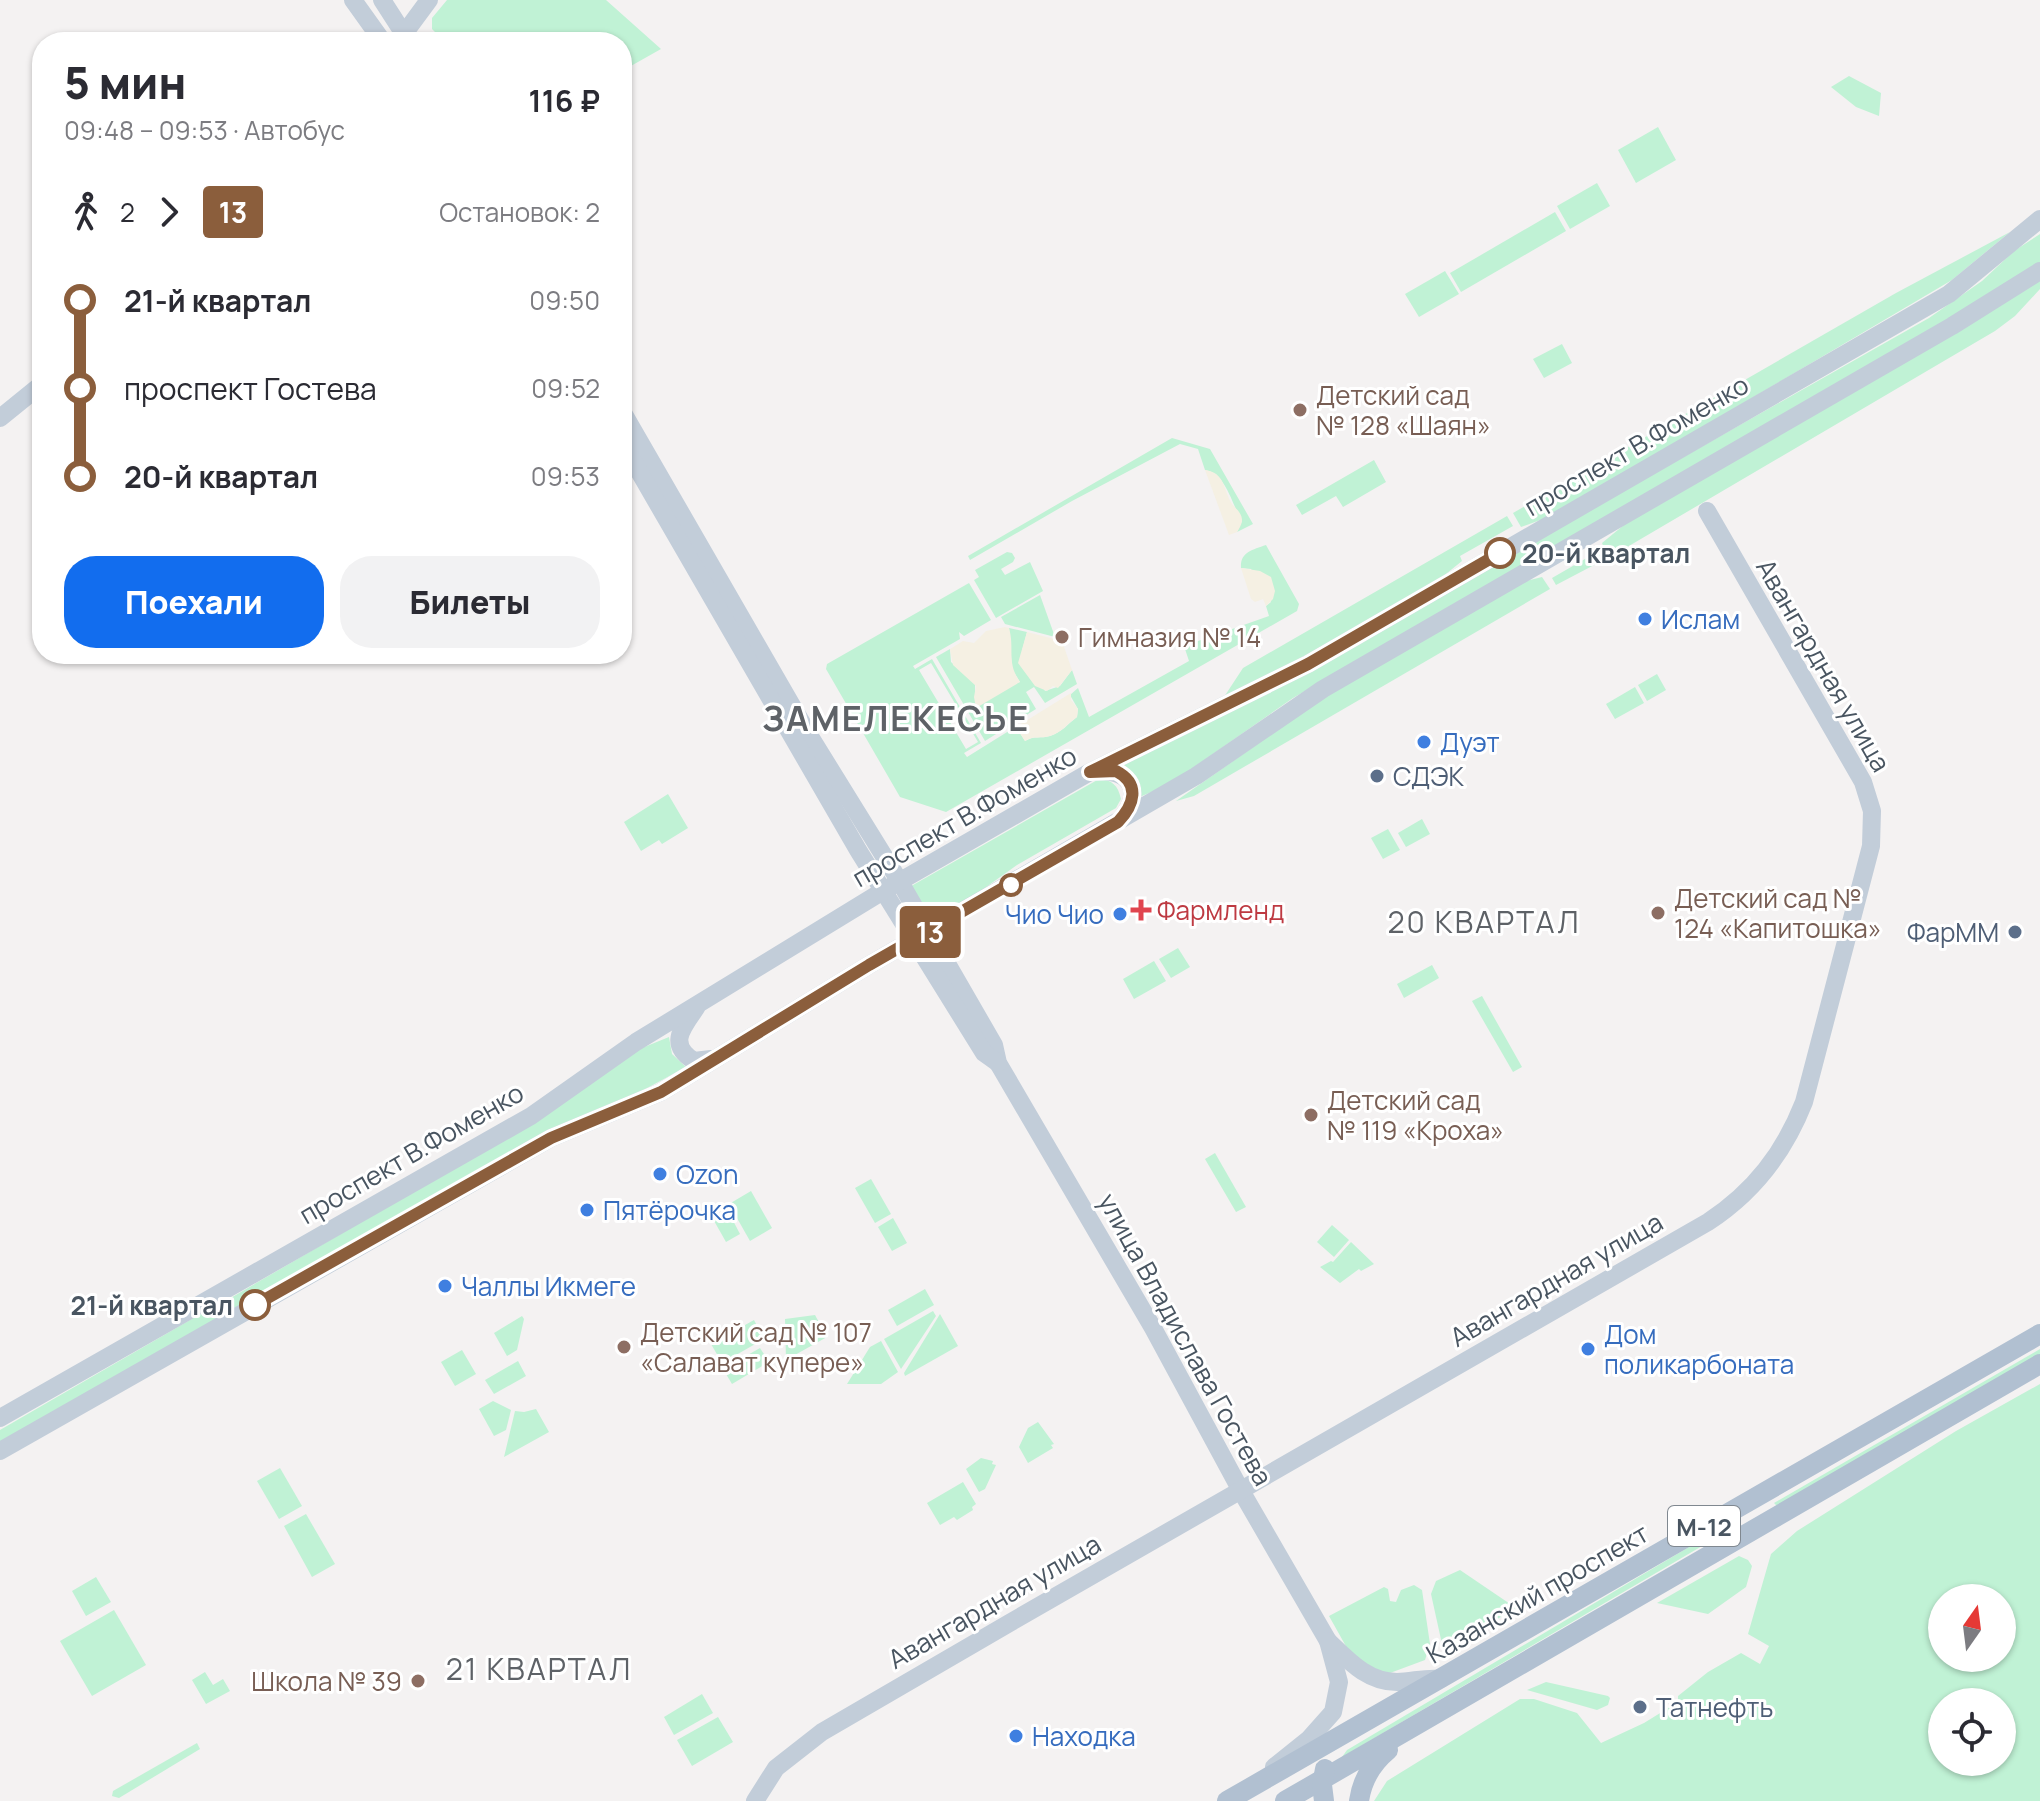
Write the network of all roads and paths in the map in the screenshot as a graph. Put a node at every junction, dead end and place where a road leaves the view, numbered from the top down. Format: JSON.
{"nodes":[{"id":1,"x":353,"y":0,"type":"edge"},
{"id":2,"x":382,"y":0,"type":"edge"},
{"id":3,"x":429,"y":0,"type":"edge"},
{"id":4,"x":376,"y":32,"type":"edge"},
{"id":5,"x":400,"y":32,"type":"edge"},
{"id":6,"x":408,"y":32,"type":"edge"},
{"id":7,"x":2040,"y":219,"type":"edge"},
{"id":8,"x":2040,"y":271,"type":"edge"},
{"id":9,"x":32,"y":392,"type":"edge"},
{"id":10,"x":0,"y":418,"type":"edge"},
{"id":11,"x":632,"y":428,"type":"edge"},
{"id":12,"x":632,"y":459,"type":"edge"},
{"id":13,"x":1707,"y":511,"type":"dead end"},
{"id":14,"x":1090,"y":772,"type":"junction"},
{"id":15,"x":1118,"y":822,"type":"junction"},
{"id":16,"x":891,"y":887,"type":"junction"},
{"id":17,"x":921,"y":936,"type":"junction"},
{"id":18,"x":699,"y":1002,"type":"junction"},
{"id":19,"x":717,"y":1057,"type":"junction"},
{"id":20,"x":2040,"y":1334,"type":"edge"},
{"id":21,"x":2040,"y":1364,"type":"edge"},
{"id":22,"x":0,"y":1418,"type":"edge"},
{"id":23,"x":0,"y":1451,"type":"edge"},
{"id":24,"x":1240,"y":1489,"type":"junction"},
{"id":25,"x":1328,"y":1641,"type":"junction"},
{"id":26,"x":1441,"y":1679,"type":"junction"},
{"id":27,"x":1370,"y":1720,"type":"junction"},
{"id":28,"x":1414,"y":1728,"type":"junction"},
{"id":29,"x":1253,"y":1786,"type":"junction"},
{"id":30,"x":1323,"y":1791,"type":"edge"},
{"id":31,"x":755,"y":1801,"type":"edge"},
{"id":32,"x":1227,"y":1801,"type":"edge"},
{"id":33,"x":1285,"y":1801,"type":"edge"},
{"id":34,"x":1359,"y":1801,"type":"edge"}],
"edges":[{"from":1,"to":4,"type":"main road"},
{"from":2,"to":5,"type":"main road"},
{"from":3,"to":6,"type":"main road"},
{"from":7,"to":14,"type":"main road","name":"проспект В.Фоменко"},
{"from":8,"to":15,"type":"main road","name":"проспект В.Фоменко"},
{"from":9,"to":10,"type":"main road"},
{"from":11,"to":16,"type":"main road","name":"улица Владислава Гостева"},
{"from":12,"to":16,"type":"main road","name":"улица Владислава Гостева"},
{"from":13,"to":24,"type":"main road","name":"Авангардная улица"},
{"from":14,"to":15,"type":"main road"},
{"from":14,"to":16,"type":"main road","name":"проспект В.Фоменко"},
{"from":15,"to":17,"type":"main road","name":"проспект В.Фоменко"},
{"from":16,"to":17,"type":"main road","name":"улица Владислава Гостева"},
{"from":16,"to":18,"type":"main road","name":"проспект В.Фоменко"},
{"from":17,"to":19,"type":"main road","name":"проспект В.Фоменко"},
{"from":17,"to":24,"type":"main road","name":"улица Владислава Гостева"},
{"from":18,"to":19,"type":"main road"},
{"from":18,"to":22,"type":"main road","name":"проспект В.Фоменко"},
{"from":19,"to":23,"type":"main road","name":"проспект В.Фоменко"},
{"from":20,"to":26,"type":"main road","name":"Казанский проспект","number":"М-12"},
{"from":21,"to":28,"type":"main road","name":"Казанский проспект","number":"М-12"},
{"from":24,"to":25,"type":"main road","name":"улица Владислава Гостева"},
{"from":24,"to":31,"type":"main road","name":"Авангардная улица"},
{"from":25,"to":26,"type":"main road","name":"улица Владислава Гостева"},
{"from":25,"to":29,"type":"main road","name":"улица Владислава Гостева"},
{"from":26,"to":27,"type":"main road","name":"Казанский проспект","number":"М-12"},
{"from":27,"to":29,"type":"main road","name":"Казанский проспект","number":"М-12"},
{"from":27,"to":30,"type":"main road"},
{"from":28,"to":30,"type":"main road","name":"Казанский проспект","number":"М-12"},
{"from":28,"to":34,"type":"main road"},
{"from":29,"to":32,"type":"main road","name":"Казанский проспект","number":"М-12"},
{"from":30,"to":33,"type":"main road","name":"Казанский проспект","number":"М-12"}]}
